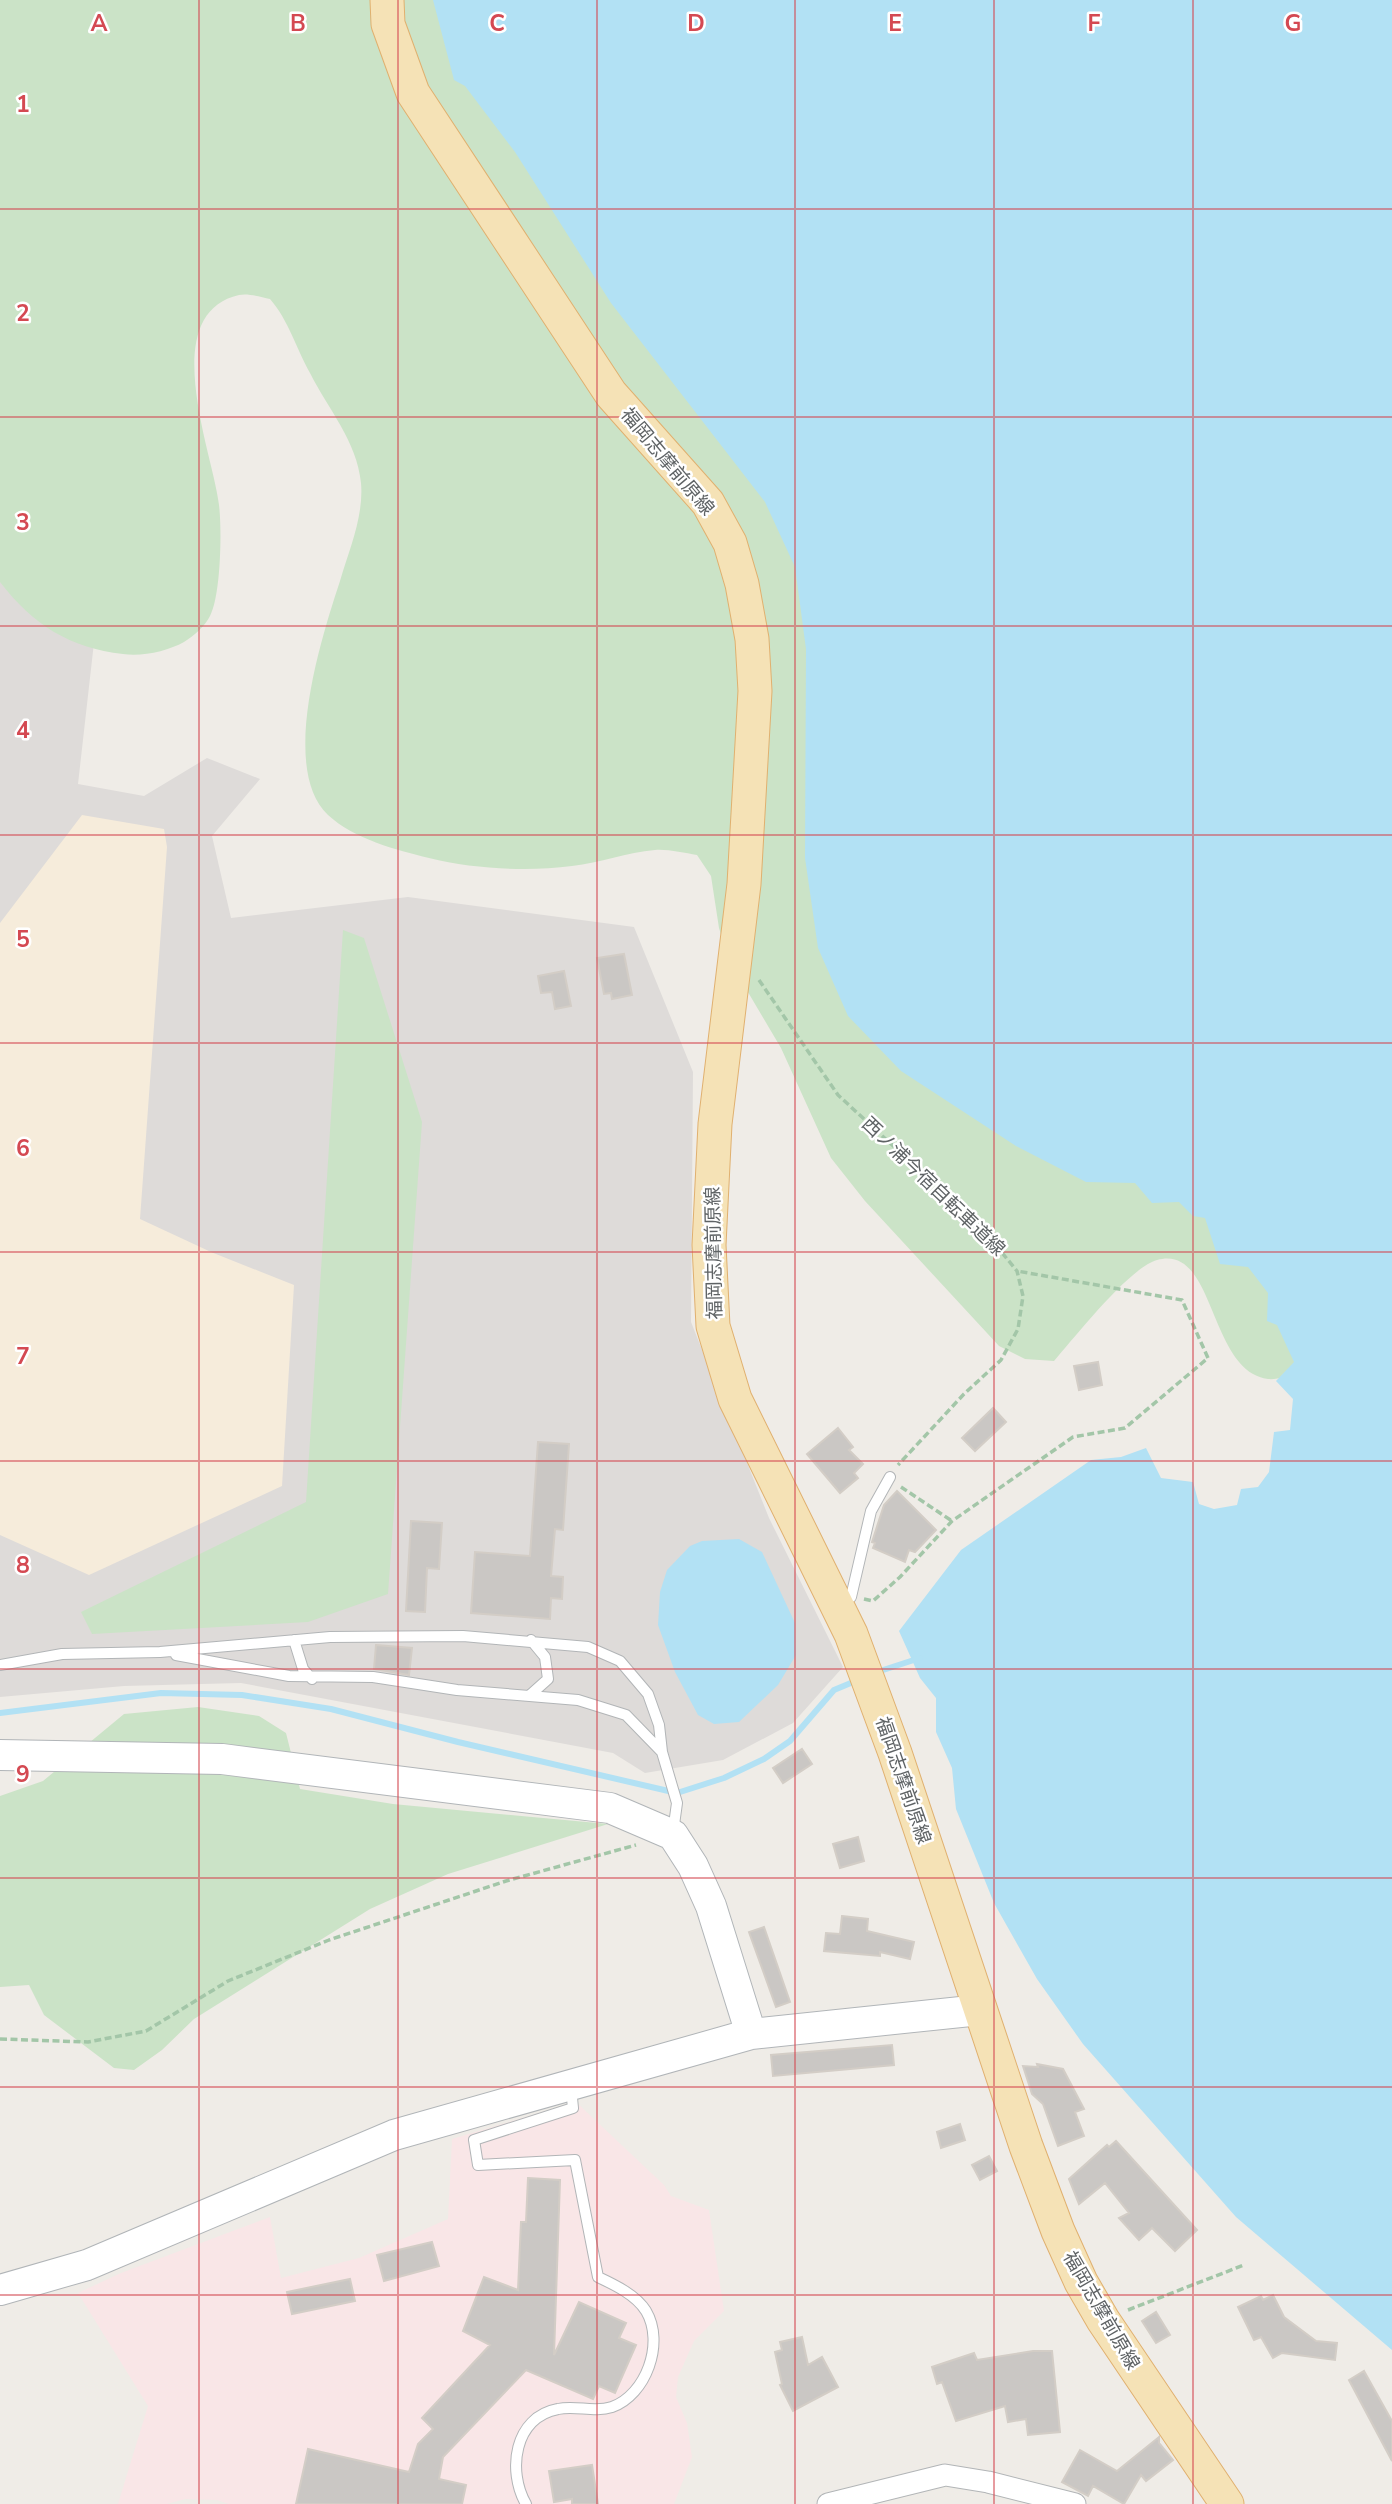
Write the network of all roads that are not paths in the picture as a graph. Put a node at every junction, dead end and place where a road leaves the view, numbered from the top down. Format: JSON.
{"nodes":[{"id":1,"x":387,"y":0,"type":"edge"},
{"id":2,"x":890,"y":1477,"type":"road end"},
{"id":3,"x":847,"y":1612,"type":"junction"},
{"id":4,"x":294,"y":1640,"type":"junction"},
{"id":5,"x":531,"y":1640,"type":"junction"},
{"id":6,"x":160,"y":1652,"type":"junction"},
{"id":7,"x":0,"y":1665,"type":"edge"},
{"id":8,"x":312,"y":1679,"type":"junction"},
{"id":9,"x":530,"y":1696,"type":"junction"},
{"id":10,"x":662,"y":1752,"type":"junction"},
{"id":11,"x":0,"y":1755,"type":"edge"},
{"id":12,"x":673,"y":1835,"type":"junction"},
{"id":13,"x":980,"y":2010,"type":"junction"},
{"id":14,"x":751,"y":2034,"type":"junction"},
{"id":15,"x":571,"y":2085,"type":"junction"},
{"id":16,"x":0,"y":2290,"type":"edge"},
{"id":17,"x":872,"y":2498,"type":"edge"},
{"id":18,"x":526,"y":2504,"type":"edge"},
{"id":19,"x":828,"y":2504,"type":"edge"},
{"id":20,"x":1076,"y":2504,"type":"edge"},
{"id":21,"x":1227,"y":2504,"type":"edge"}],
"edges":[{"from":1,"to":3,"type":"main road","name":"福岡志摩前原線"},
{"from":2,"to":3,"type":"lane"},
{"from":3,"to":13,"type":"main road","name":"福岡志摩前原線"},
{"from":4,"to":5,"type":"lane"},
{"from":4,"to":6,"type":"lane"},
{"from":4,"to":8,"type":"lane"},
{"from":5,"to":9,"type":"lane"},
{"from":5,"to":10,"type":"lane"},
{"from":6,"to":7,"type":"lane"},
{"from":6,"to":8,"type":"lane"},
{"from":8,"to":9,"type":"lane"},
{"from":9,"to":10,"type":"lane"},
{"from":10,"to":12,"type":"lane"},
{"from":11,"to":12,"type":"street"},
{"from":12,"to":14,"type":"street"},
{"from":13,"to":14,"type":"street"},
{"from":13,"to":21,"type":"main road","name":"福岡志摩前原線"},
{"from":14,"to":15,"type":"street"},
{"from":15,"to":16,"type":"street"},
{"from":15,"to":18,"type":"lane"},
{"from":17,"to":19,"type":"street"},
{"from":17,"to":20,"type":"street"}]}
